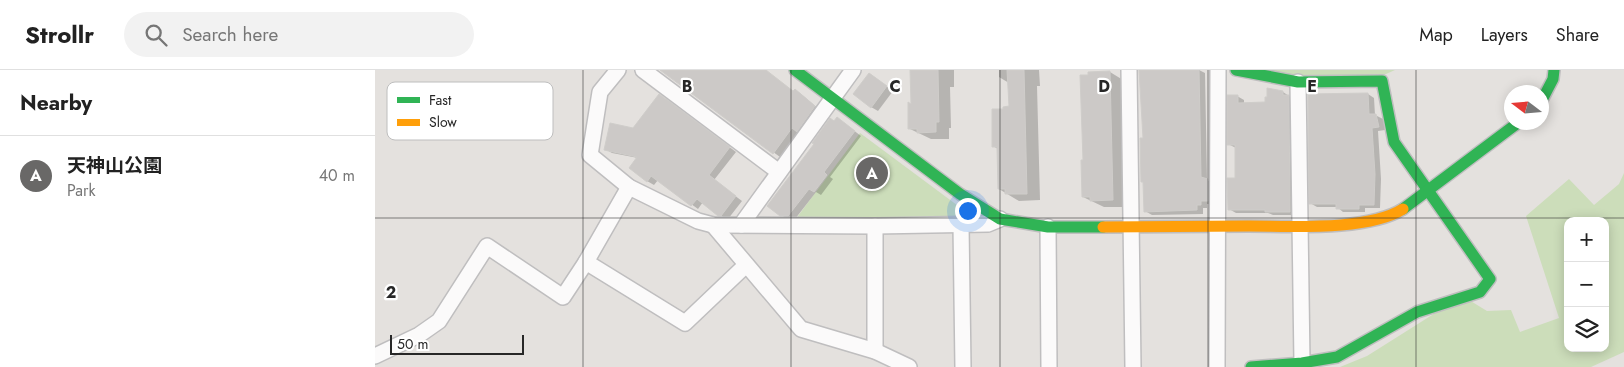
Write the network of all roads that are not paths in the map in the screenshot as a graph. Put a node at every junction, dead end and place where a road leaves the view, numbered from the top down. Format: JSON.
{"nodes":[{"id":1,"x":617,"y":70,"type":"edge"},
{"id":2,"x":643,"y":70,"type":"edge"},
{"id":3,"x":795,"y":70,"type":"edge"},
{"id":4,"x":853,"y":70,"type":"edge"},
{"id":5,"x":1129,"y":70,"type":"edge"},
{"id":6,"x":1218,"y":70,"type":"edge"},
{"id":7,"x":1237,"y":70,"type":"edge"},
{"id":8,"x":1554,"y":70,"type":"edge"},
{"id":9,"x":1297,"y":82,"type":"junction"},
{"id":10,"x":1549,"y":87,"type":"edge"},
{"id":11,"x":833,"y":98,"type":"junction"},
{"id":12,"x":1508,"y":130,"type":"edge"},
{"id":13,"x":779,"y":172,"type":"junction"},
{"id":14,"x":629,"y":187,"type":"junction"},
{"id":15,"x":1429,"y":190,"type":"junction"},
{"id":16,"x":999,"y":219,"type":"junction"},
{"id":17,"x":961,"y":224,"type":"junction"},
{"id":18,"x":713,"y":225,"type":"junction"},
{"id":19,"x":741,"y":225,"type":"junction"},
{"id":20,"x":875,"y":226,"type":"junction"},
{"id":21,"x":1131,"y":226,"type":"junction"},
{"id":22,"x":1217,"y":226,"type":"junction"},
{"id":23,"x":1299,"y":226,"type":"junction"},
{"id":24,"x":1048,"y":227,"type":"junction"},
{"id":25,"x":587,"y":262,"type":"junction"},
{"id":26,"x":746,"y":265,"type":"junction"},
{"id":27,"x":875,"y":351,"type":"junction"},
{"id":28,"x":375,"y":356,"type":"edge"},
{"id":29,"x":1302,"y":363,"type":"junction"},
{"id":30,"x":909,"y":367,"type":"edge"},
{"id":31,"x":963,"y":367,"type":"edge"},
{"id":32,"x":1049,"y":367,"type":"edge"},
{"id":33,"x":1133,"y":367,"type":"edge"},
{"id":34,"x":1217,"y":367,"type":"edge"},
{"id":35,"x":1251,"y":367,"type":"edge"}],
"edges":[{"from":1,"to":14,"type":"street"},
{"from":2,"to":13,"type":"street"},
{"from":3,"to":11,"type":"street"},
{"from":4,"to":11,"type":"street"},
{"from":5,"to":21,"type":"street"},
{"from":6,"to":22,"type":"street"},
{"from":7,"to":9,"type":"street"},
{"from":8,"to":10,"type":"street"},
{"from":9,"to":15,"type":"street"},
{"from":9,"to":23,"type":"street"},
{"from":11,"to":13,"type":"street"},
{"from":11,"to":16,"type":"street"},
{"from":12,"to":15,"type":"street"},
{"from":13,"to":19,"type":"street"},
{"from":14,"to":18,"type":"street"},
{"from":14,"to":25,"type":"street"},
{"from":15,"to":23,"type":"street"},
{"from":15,"to":29,"type":"street"},
{"from":16,"to":17,"type":"street"},
{"from":16,"to":24,"type":"street"},
{"from":17,"to":20,"type":"street"},
{"from":17,"to":31,"type":"street"},
{"from":18,"to":19,"type":"street"},
{"from":18,"to":26,"type":"street"},
{"from":19,"to":20,"type":"street"},
{"from":20,"to":27,"type":"street"},
{"from":21,"to":22,"type":"street"},
{"from":21,"to":24,"type":"street"},
{"from":21,"to":33,"type":"street"},
{"from":22,"to":23,"type":"street"},
{"from":22,"to":34,"type":"street"},
{"from":23,"to":29,"type":"street"},
{"from":24,"to":32,"type":"street"},
{"from":25,"to":26,"type":"street"},
{"from":25,"to":28,"type":"street"},
{"from":26,"to":27,"type":"street"},
{"from":27,"to":30,"type":"street"},
{"from":29,"to":35,"type":"street"}]}
